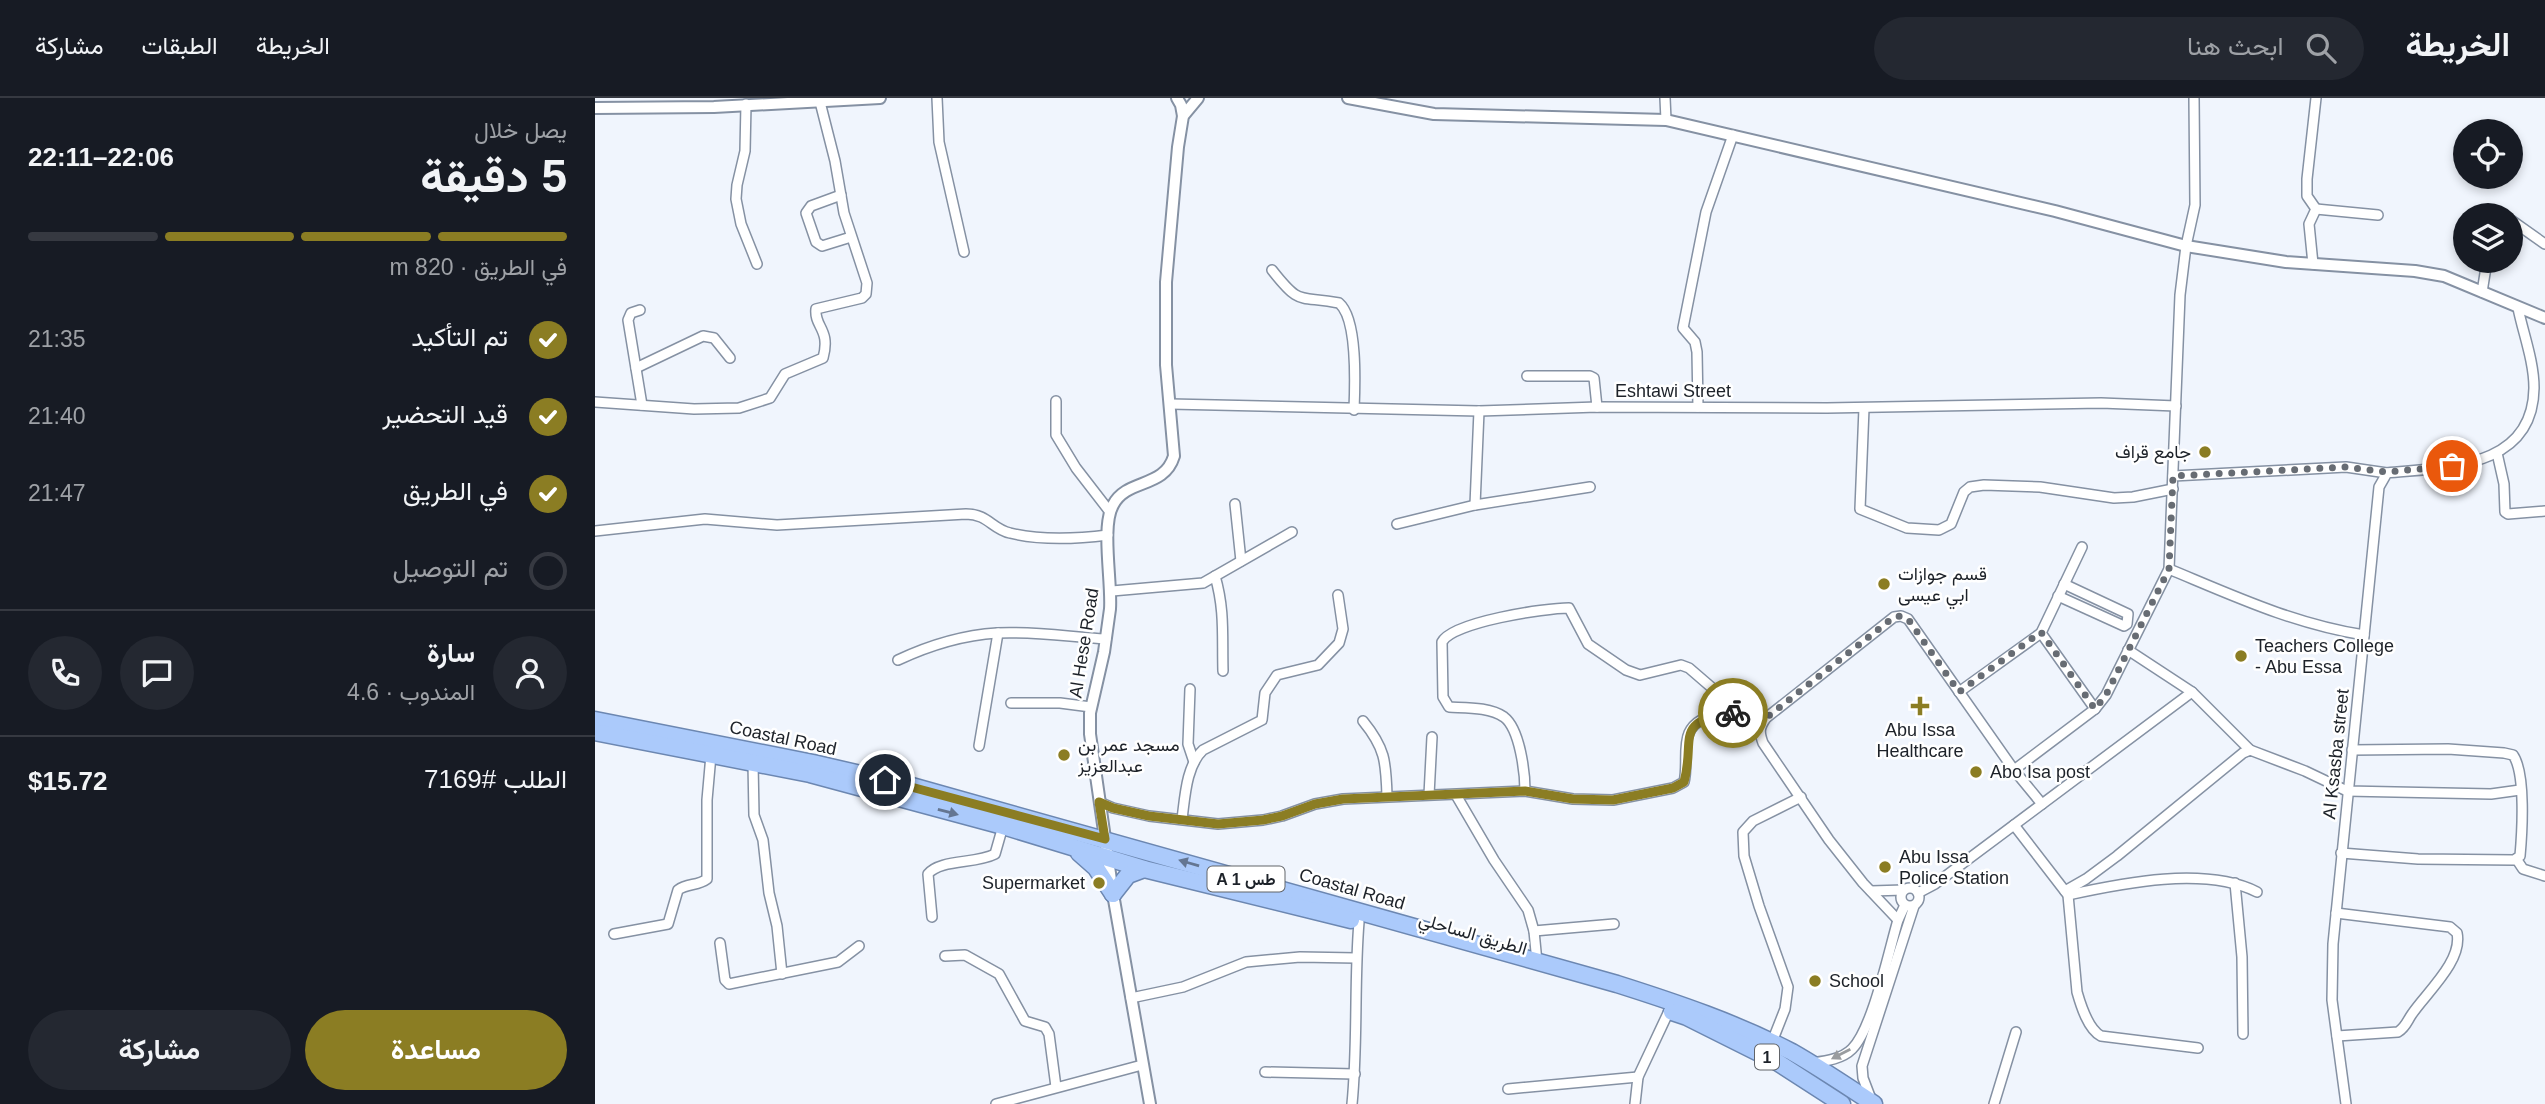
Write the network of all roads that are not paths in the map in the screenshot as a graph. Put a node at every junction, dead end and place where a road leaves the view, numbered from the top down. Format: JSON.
{"nodes":[{"id":1,"x":880,"y":98,"type":"edge"},
{"id":2,"x":937,"y":98,"type":"edge"},
{"id":3,"x":1177,"y":98,"type":"edge"},
{"id":4,"x":1198,"y":98,"type":"edge"},
{"id":5,"x":1353,"y":98,"type":"edge"},
{"id":6,"x":1665,"y":98,"type":"edge"},
{"id":7,"x":2194,"y":98,"type":"edge"},
{"id":8,"x":2316,"y":98,"type":"edge"},
{"id":9,"x":820,"y":102,"type":"junction"},
{"id":10,"x":622,"y":103,"type":"edge"},
{"id":11,"x":746,"y":104,"type":"junction"},
{"id":12,"x":595,"y":108,"type":"edge"},
{"id":13,"x":1183,"y":116,"type":"junction"},
{"id":14,"x":1666,"y":120,"type":"junction"},
{"id":15,"x":1733,"y":135,"type":"junction"},
{"id":16,"x":841,"y":195,"type":"junction"},
{"id":17,"x":2316,"y":209,"type":"junction"},
{"id":18,"x":2378,"y":215,"type":"dead end"},
{"id":19,"x":2523,"y":228,"type":"edge"},
{"id":20,"x":851,"y":237,"type":"junction"},
{"id":21,"x":2545,"y":244,"type":"edge"},
{"id":22,"x":2186,"y":246,"type":"junction"},
{"id":23,"x":964,"y":252,"type":"dead end"},
{"id":24,"x":757,"y":264,"type":"dead end"},
{"id":25,"x":2313,"y":264,"type":"junction"},
{"id":26,"x":1272,"y":270,"type":"dead end"},
{"id":27,"x":2485,"y":273,"type":"edge"},
{"id":28,"x":2482,"y":292,"type":"junction"},
{"id":29,"x":2518,"y":307,"type":"junction"},
{"id":30,"x":640,"y":310,"type":"dead end"},
{"id":31,"x":2544,"y":315,"type":"edge"},
{"id":32,"x":730,"y":358,"type":"dead end"},
{"id":33,"x":636,"y":368,"type":"junction"},
{"id":34,"x":1527,"y":376,"type":"dead end"},
{"id":35,"x":1056,"y":401,"type":"dead end"},
{"id":36,"x":595,"y":402,"type":"edge"},
{"id":37,"x":1170,"y":404,"type":"junction"},
{"id":38,"x":642,"y":405,"type":"junction"},
{"id":39,"x":2176,"y":406,"type":"junction"},
{"id":40,"x":1597,"y":407,"type":"junction"},
{"id":41,"x":1698,"y":407,"type":"junction"},
{"id":42,"x":1864,"y":408,"type":"junction"},
{"id":43,"x":1355,"y":410,"type":"junction"},
{"id":44,"x":1479,"y":411,"type":"junction"},
{"id":45,"x":2497,"y":453,"type":"junction"},
{"id":46,"x":2387,"y":472,"type":"junction"},
{"id":47,"x":2173,"y":476,"type":"junction"},
{"id":48,"x":1590,"y":487,"type":"dead end"},
{"id":49,"x":2173,"y":489,"type":"junction"},
{"id":50,"x":1234,"y":504,"type":"dead end"},
{"id":51,"x":1475,"y":505,"type":"junction"},
{"id":52,"x":2545,"y":511,"type":"edge"},
{"id":53,"x":1110,"y":512,"type":"junction"},
{"id":54,"x":1397,"y":524,"type":"dead end"},
{"id":55,"x":595,"y":531,"type":"edge"},
{"id":56,"x":1292,"y":532,"type":"dead end"},
{"id":57,"x":1108,"y":535,"type":"junction"},
{"id":58,"x":2082,"y":547,"type":"dead end"},
{"id":59,"x":1241,"y":561,"type":"junction"},
{"id":60,"x":2169,"y":569,"type":"junction"},
{"id":61,"x":1215,"y":576,"type":"junction"},
{"id":62,"x":2064,"y":584,"type":"junction"},
{"id":63,"x":1112,"y":591,"type":"junction"},
{"id":64,"x":1338,"y":594,"type":"dead end"},
{"id":65,"x":2058,"y":596,"type":"junction"},
{"id":66,"x":2041,"y":632,"type":"junction"},
{"id":67,"x":998,"y":633,"type":"junction"},
{"id":68,"x":2364,"y":635,"type":"junction"},
{"id":69,"x":1106,"y":639,"type":"junction"},
{"id":70,"x":2127,"y":650,"type":"junction"},
{"id":71,"x":898,"y":660,"type":"dead end"},
{"id":72,"x":1223,"y":671,"type":"dead end"},
{"id":73,"x":1190,"y":689,"type":"dead end"},
{"id":74,"x":1959,"y":692,"type":"junction"},
{"id":75,"x":2192,"y":692,"type":"junction"},
{"id":76,"x":1011,"y":704,"type":"dead end"},
{"id":77,"x":1091,"y":707,"type":"junction"},
{"id":78,"x":2095,"y":709,"type":"junction"},
{"id":79,"x":1766,"y":718,"type":"junction"},
{"id":80,"x":595,"y":720,"type":"edge"},
{"id":81,"x":1363,"y":721,"type":"dead end"},
{"id":82,"x":595,"y":732,"type":"edge"},
{"id":83,"x":1432,"y":737,"type":"dead end"},
{"id":84,"x":979,"y":746,"type":"dead end"},
{"id":85,"x":2250,"y":750,"type":"junction"},
{"id":86,"x":2352,"y":750,"type":"junction"},
{"id":87,"x":711,"y":755,"type":"junction"},
{"id":88,"x":1194,"y":762,"type":"junction"},
{"id":89,"x":753,"y":763,"type":"junction"},
{"id":90,"x":2014,"y":770,"type":"junction"},
{"id":91,"x":2520,"y":790,"type":"junction"},
{"id":92,"x":1525,"y":791,"type":"junction"},
{"id":93,"x":2347,"y":791,"type":"junction"},
{"id":94,"x":1429,"y":795,"type":"junction"},
{"id":95,"x":1456,"y":795,"type":"junction"},
{"id":96,"x":1387,"y":796,"type":"junction"},
{"id":97,"x":1801,"y":797,"type":"junction"},
{"id":98,"x":1099,"y":802,"type":"junction"},
{"id":99,"x":2042,"y":804,"type":"junction"},
{"id":100,"x":1182,"y":819,"type":"junction"},
{"id":101,"x":2014,"y":825,"type":"junction"},
{"id":102,"x":1003,"y":826,"type":"junction"},
{"id":103,"x":1105,"y":839,"type":"junction"},
{"id":104,"x":1072,"y":849,"type":"junction"},
{"id":105,"x":2341,"y":853,"type":"junction"},
{"id":106,"x":1108,"y":858,"type":"junction"},
{"id":107,"x":2517,"y":860,"type":"junction"},
{"id":108,"x":1144,"y":869,"type":"junction"},
{"id":109,"x":2545,"y":876,"type":"edge"},
{"id":110,"x":2235,"y":884,"type":"junction"},
{"id":111,"x":1904,"y":890,"type":"junction"},
{"id":112,"x":1871,"y":891,"type":"junction"},
{"id":113,"x":2257,"y":892,"type":"dead end"},
{"id":114,"x":1918,"y":893,"type":"junction"},
{"id":115,"x":2066,"y":893,"type":"junction"},
{"id":116,"x":1113,"y":894,"type":"junction"},
{"id":117,"x":1907,"y":904,"type":"junction"},
{"id":118,"x":1886,"y":906,"type":"junction"},
{"id":119,"x":2336,"y":913,"type":"junction"},
{"id":120,"x":932,"y":916,"type":"dead end"},
{"id":121,"x":1898,"y":920,"type":"junction"},
{"id":122,"x":1359,"y":922,"type":"junction"},
{"id":123,"x":1614,"y":925,"type":"dead end"},
{"id":124,"x":1534,"y":931,"type":"junction"},
{"id":125,"x":614,"y":934,"type":"dead end"},
{"id":126,"x":720,"y":943,"type":"dead end"},
{"id":127,"x":859,"y":946,"type":"dead end"},
{"id":128,"x":945,"y":956,"type":"dead end"},
{"id":129,"x":1356,"y":958,"type":"junction"},
{"id":130,"x":1537,"y":962,"type":"junction"},
{"id":131,"x":782,"y":974,"type":"junction"},
{"id":132,"x":1131,"y":999,"type":"junction"},
{"id":133,"x":1669,"y":1011,"type":"junction"},
{"id":134,"x":1687,"y":1017,"type":"joint"},
{"id":135,"x":2016,"y":1032,"type":"dead end"},
{"id":136,"x":2243,"y":1034,"type":"dead end"},
{"id":137,"x":2336,"y":1037,"type":"junction"},
{"id":138,"x":1773,"y":1042,"type":"junction"},
{"id":139,"x":2198,"y":1048,"type":"dead end"},
{"id":140,"x":1811,"y":1063,"type":"junction"},
{"id":141,"x":1142,"y":1065,"type":"junction"},
{"id":142,"x":1265,"y":1072,"type":"dead end"},
{"id":143,"x":1355,"y":1074,"type":"junction"},
{"id":144,"x":1638,"y":1077,"type":"junction"},
{"id":145,"x":1056,"y":1087,"type":"junction"},
{"id":146,"x":1508,"y":1089,"type":"dead end"},
{"id":147,"x":996,"y":1104,"type":"edge"},
{"id":148,"x":1150,"y":1104,"type":"edge"},
{"id":149,"x":1352,"y":1104,"type":"edge"},
{"id":150,"x":1635,"y":1104,"type":"edge"},
{"id":151,"x":1842,"y":1104,"type":"edge"},
{"id":152,"x":1873,"y":1104,"type":"edge"},
{"id":153,"x":1994,"y":1104,"type":"edge"},
{"id":154,"x":2346,"y":1104,"type":"edge"}],
"edges":[{"from":1,"to":9,"type":"street"},
{"from":2,"to":23,"type":"street"},
{"from":3,"to":13,"type":"street"},
{"from":4,"to":13,"type":"street"},
{"from":5,"to":14,"type":"street"},
{"from":6,"to":14,"type":"street"},
{"from":7,"to":22,"type":"street"},
{"from":8,"to":17,"type":"street"},
{"from":9,"to":11,"type":"street"},
{"from":9,"to":16,"type":"street"},
{"from":10,"to":11,"type":"street"},
{"from":10,"to":12,"type":"street"},
{"from":11,"to":24,"type":"street"},
{"from":13,"to":37,"type":"street"},
{"from":14,"to":15,"type":"street"},
{"from":15,"to":22,"type":"street"},
{"from":15,"to":41,"type":"street"},
{"from":16,"to":20,"type":"street"},
{"from":16,"to":20,"type":"street"},
{"from":17,"to":18,"type":"street"},
{"from":17,"to":25,"type":"street"},
{"from":19,"to":21,"type":"street"},
{"from":20,"to":38,"type":"street"},
{"from":22,"to":25,"type":"street"},
{"from":22,"to":39,"type":"street"},
{"from":25,"to":28,"type":"street"},
{"from":26,"to":43,"type":"street"},
{"from":27,"to":28,"type":"street"},
{"from":28,"to":29,"type":"street"},
{"from":29,"to":31,"type":"street"},
{"from":29,"to":45,"type":"street"},
{"from":30,"to":33,"type":"street"},
{"from":32,"to":33,"type":"street"},
{"from":33,"to":38,"type":"street"},
{"from":34,"to":40,"type":"street"},
{"from":35,"to":53,"type":"street"},
{"from":36,"to":38,"type":"street"},
{"from":37,"to":43,"type":"street","name":"Eshtawi Street"},
{"from":37,"to":53,"type":"street"},
{"from":39,"to":42,"type":"street","name":"Eshtawi Street"},
{"from":39,"to":47,"type":"street"},
{"from":40,"to":41,"type":"street","name":"Eshtawi Street"},
{"from":40,"to":44,"type":"street","name":"Eshtawi Street"},
{"from":41,"to":42,"type":"street","name":"Eshtawi Street"},
{"from":42,"to":49,"type":"street"},
{"from":43,"to":44,"type":"street","name":"Eshtawi Street"},
{"from":44,"to":51,"type":"street"},
{"from":45,"to":46,"type":"street"},
{"from":45,"to":52,"type":"street"},
{"from":46,"to":47,"type":"street"},
{"from":46,"to":68,"type":"street","name":"Al Ksasba street"},
{"from":47,"to":49,"type":"street"},
{"from":48,"to":51,"type":"street"},
{"from":49,"to":60,"type":"street"},
{"from":50,"to":59,"type":"street"},
{"from":51,"to":54,"type":"street"},
{"from":53,"to":57,"type":"street","name":"Al Hese Road"},
{"from":55,"to":57,"type":"street"},
{"from":56,"to":59,"type":"street"},
{"from":57,"to":63,"type":"street","name":"Al Hese Road"},
{"from":58,"to":62,"type":"street"},
{"from":59,"to":61,"type":"street"},
{"from":60,"to":68,"type":"street"},
{"from":60,"to":70,"type":"street"},
{"from":61,"to":63,"type":"street"},
{"from":61,"to":72,"type":"street"},
{"from":62,"to":65,"type":"street"},
{"from":62,"to":65,"type":"street"},
{"from":63,"to":69,"type":"street","name":"Al Hese Road"},
{"from":64,"to":88,"type":"street"},
{"from":65,"to":66,"type":"street"},
{"from":66,"to":74,"type":"street"},
{"from":66,"to":78,"type":"street"},
{"from":67,"to":69,"type":"street"},
{"from":67,"to":71,"type":"street"},
{"from":67,"to":84,"type":"street"},
{"from":68,"to":86,"type":"street","name":"Al Ksasba street"},
{"from":69,"to":77,"type":"street","name":"Al Hese Road"},
{"from":70,"to":75,"type":"street"},
{"from":70,"to":78,"type":"street"},
{"from":73,"to":88,"type":"street"},
{"from":74,"to":79,"type":"street"},
{"from":74,"to":90,"type":"street"},
{"from":75,"to":85,"type":"street"},
{"from":75,"to":99,"type":"street"},
{"from":76,"to":77,"type":"street"},
{"from":77,"to":98,"type":"street","name":"Al Hese Road"},
{"from":78,"to":90,"type":"street"},
{"from":79,"to":92,"type":"street"},
{"from":79,"to":92,"type":"street"},
{"from":79,"to":97,"type":"street"},
{"from":80,"to":103,"type":"highway","name":"Coastal Road","number":"A 1 طس"},
{"from":81,"to":96,"type":"street"},
{"from":82,"to":87,"type":"highway","name":"الطريق الساحلي","number":"A 1 طس"},
{"from":83,"to":94,"type":"street"},
{"from":85,"to":93,"type":"street"},
{"from":85,"to":115,"type":"street"},
{"from":86,"to":91,"type":"street"},
{"from":86,"to":93,"type":"street","name":"Al Ksasba street"},
{"from":87,"to":89,"type":"highway","name":"الطريق الساحلي","number":"A 1 طس"},
{"from":87,"to":125,"type":"street"},
{"from":88,"to":100,"type":"street"},
{"from":89,"to":102,"type":"highway","name":"الطريق الساحلي","number":"A 1 طس","one_way":true},
{"from":89,"to":131,"type":"street"},
{"from":90,"to":99,"type":"street"},
{"from":91,"to":93,"type":"street"},
{"from":91,"to":107,"type":"street"},
{"from":92,"to":95,"type":"street"},
{"from":93,"to":105,"type":"street","name":"Al Ksasba street"},
{"from":94,"to":95,"type":"street"},
{"from":94,"to":96,"type":"street"},
{"from":95,"to":124,"type":"street"},
{"from":96,"to":100,"type":"street"},
{"from":97,"to":112,"type":"street"},
{"from":97,"to":138,"type":"street"},
{"from":98,"to":100,"type":"street"},
{"from":98,"to":103,"type":"street","name":"Al Hese Road"},
{"from":99,"to":101,"type":"street"},
{"from":101,"to":114,"type":"street"},
{"from":101,"to":115,"type":"street"},
{"from":102,"to":104,"type":"highway","name":"الطريق الساحلي","number":"A 1 طس"},
{"from":102,"to":120,"type":"street"},
{"from":103,"to":106,"type":"street","name":"Al Hese Road"},
{"from":130,"to":103,"type":"highway","name":"Coastal Road","number":"A 1 طس","one_way":true},
{"from":104,"to":106,"type":"highway","name":"الطريق الساحلي","number":"A 1 طس"},
{"from":104,"to":116,"type":"highway"},
{"from":105,"to":107,"type":"street"},
{"from":105,"to":119,"type":"street","name":"Al Ksasba street"},
{"from":106,"to":108,"type":"highway","name":"الطريق الساحلي","number":"A 1 طس"},
{"from":106,"to":116,"type":"street","name":"Al Hese Road"},
{"from":107,"to":109,"type":"street"},
{"from":108,"to":116,"type":"highway"},
{"from":108,"to":122,"type":"highway","name":"الطريق الساحلي","number":"A 1 طس"},
{"from":110,"to":113,"type":"street"},
{"from":110,"to":115,"type":"street"},
{"from":110,"to":136,"type":"street"},
{"from":111,"to":112,"type":"street"},
{"from":111,"to":114,"type":"street"},
{"from":111,"to":117,"type":"street"},
{"from":112,"to":118,"type":"street"},
{"from":114,"to":117,"type":"street"},
{"from":115,"to":139,"type":"street"},
{"from":116,"to":132,"type":"street","name":"Al Hese Road"},
{"from":117,"to":118,"type":"street"},
{"from":117,"to":121,"type":"street"},
{"from":117,"to":152,"type":"street"},
{"from":118,"to":121,"type":"street"},
{"from":119,"to":137,"type":"street","name":"Al Ksasba street"},
{"from":119,"to":137,"type":"street"},
{"from":121,"to":140,"type":"street","one_way":true},
{"from":122,"to":129,"type":"street"},
{"from":122,"to":133,"type":"highway","name":"الطريق الساحلي","number":"A 1 طس"},
{"from":123,"to":124,"type":"street"},
{"from":124,"to":130,"type":"street"},
{"from":126,"to":131,"type":"street"},
{"from":127,"to":131,"type":"street"},
{"from":128,"to":145,"type":"street"},
{"from":129,"to":132,"type":"street"},
{"from":129,"to":143,"type":"street"},
{"from":130,"to":138,"type":"highway","name":"Coastal Road","number":"A 1 طس"},
{"from":132,"to":141,"type":"street","name":"Al Hese Road"},
{"from":133,"to":134,"type":"highway","name":"الطريق الساحلي","number":"A 1 طس"},
{"from":133,"to":144,"type":"street"},
{"from":134,"to":151,"type":"highway","number":"1"},
{"from":135,"to":153,"type":"street"},
{"from":137,"to":154,"type":"street","name":"Al Ksasba street"},
{"from":138,"to":140,"type":"highway","name":"Coastal Road","number":"A 1 طس"},
{"from":140,"to":152,"type":"highway","name":"Coastal Road","number":"A 1 طس"},
{"from":141,"to":145,"type":"street"},
{"from":141,"to":148,"type":"street","name":"Al Hese Road"},
{"from":142,"to":143,"type":"street"},
{"from":143,"to":149,"type":"street"},
{"from":144,"to":146,"type":"street"},
{"from":144,"to":150,"type":"street"},
{"from":145,"to":147,"type":"street"}]}
